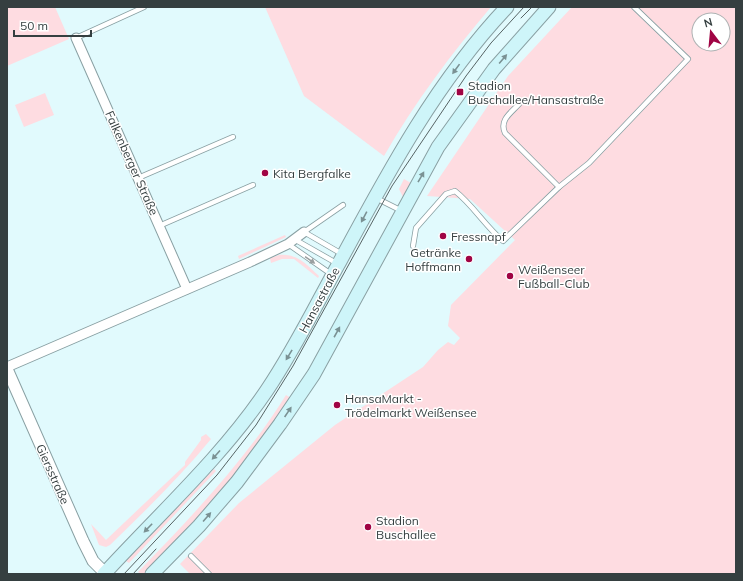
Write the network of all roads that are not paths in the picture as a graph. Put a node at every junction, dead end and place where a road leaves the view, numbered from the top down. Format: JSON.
{"nodes":[{"id":1,"x":144,"y":7,"type":"edge"},
{"id":2,"x":507,"y":7,"type":"edge"},
{"id":3,"x":549,"y":7,"type":"edge"},
{"id":4,"x":634,"y":7,"type":"edge"},
{"id":5,"x":76,"y":38,"type":"joint"},
{"id":6,"x":519,"y":104,"type":"dead end"},
{"id":7,"x":233,"y":137,"type":"dead end"},
{"id":8,"x":138,"y":178,"type":"junction"},
{"id":9,"x":253,"y":185,"type":"dead end"},
{"id":10,"x":559,"y":187,"type":"junction"},
{"id":11,"x":374,"y":197,"type":"junction"},
{"id":12,"x":343,"y":205,"type":"dead end"},
{"id":13,"x":402,"y":211,"type":"junction"},
{"id":14,"x":159,"y":226,"type":"junction"},
{"id":15,"x":304,"y":232,"type":"junction"},
{"id":16,"x":291,"y":242,"type":"junction"},
{"id":17,"x":413,"y":246,"type":"dead end"},
{"id":18,"x":338,"y":265,"type":"junction"},
{"id":19,"x":187,"y":289,"type":"junction"},
{"id":20,"x":7,"y":368,"type":"edge"},
{"id":21,"x":191,"y":556,"type":"dead end"},
{"id":22,"x":105,"y":574,"type":"edge"},
{"id":23,"x":152,"y":574,"type":"edge"},
{"id":24,"x":209,"y":574,"type":"edge"}],
"edges":[{"from":1,"to":5,"type":"lane"},
{"from":2,"to":11,"type":"main road","name":"Hansastraße","one_way":true},
{"from":13,"to":3,"type":"main road","one_way":true},
{"from":4,"to":10,"type":"lane"},
{"from":5,"to":8,"type":"street","name":"Falkenberger Straße"},
{"from":6,"to":10,"type":"lane"},
{"from":7,"to":8,"type":"lane"},
{"from":8,"to":14,"type":"street","name":"Falkenberger Straße"},
{"from":9,"to":14,"type":"lane"},
{"from":10,"to":17,"type":"lane"},
{"from":11,"to":13,"type":"lane"},
{"from":11,"to":18,"type":"main road","name":"Hansastraße","one_way":true},
{"from":12,"to":15,"type":"lane"},
{"from":23,"to":13,"type":"main road","one_way":true},
{"from":14,"to":19,"type":"street","name":"Falkenberger Straße"},
{"from":15,"to":16,"type":"street"},
{"from":15,"to":18,"type":"lane"},
{"from":16,"to":18,"type":"lane"},
{"from":16,"to":18,"type":"lane","one_way":true},
{"from":16,"to":19,"type":"street"},
{"from":18,"to":22,"type":"main road","name":"Hansastraße","one_way":true},
{"from":19,"to":20,"type":"street"},
{"from":20,"to":22,"type":"street","name":"Giersstraße"},
{"from":21,"to":24,"type":"lane"}]}
